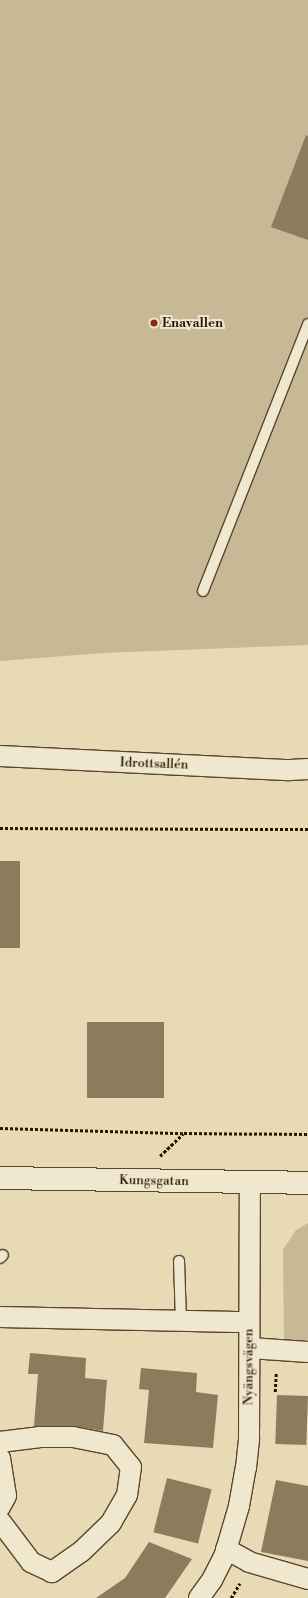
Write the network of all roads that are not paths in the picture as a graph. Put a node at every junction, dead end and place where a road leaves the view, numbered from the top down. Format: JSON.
{"nodes":[{"id":1,"x":308,"y":324,"type":"edge"},
{"id":2,"x":203,"y":591,"type":"dead end"},
{"id":3,"x":0,"y":756,"type":"edge"},
{"id":4,"x":308,"y":769,"type":"edge"},
{"id":5,"x":0,"y":1178,"type":"edge"},
{"id":6,"x":250,"y":1183,"type":"junction"},
{"id":7,"x":308,"y":1183,"type":"edge"},
{"id":8,"x":179,"y":1261,"type":"dead end"},
{"id":9,"x":0,"y":1317,"type":"edge"},
{"id":10,"x":181,"y":1320,"type":"junction"},
{"id":11,"x":249,"y":1322,"type":"junction"},
{"id":12,"x":250,"y":1348,"type":"junction"},
{"id":13,"x":308,"y":1352,"type":"edge"},
{"id":14,"x":0,"y":1442,"type":"edge"},
{"id":15,"x":0,"y":1458,"type":"edge"},
{"id":16,"x":0,"y":1507,"type":"edge"},
{"id":17,"x":0,"y":1521,"type":"edge"},
{"id":18,"x":226,"y":1549,"type":"junction"},
{"id":19,"x":308,"y":1579,"type":"edge"},
{"id":20,"x":199,"y":1598,"type":"edge"}],
"edges":[{"from":1,"to":2,"type":"lane"},
{"from":3,"to":4,"type":"street","name":"Idrottsallén"},
{"from":5,"to":6,"type":"street","name":"Kungsgatan"},
{"from":6,"to":7,"type":"street","name":"Kungsgatan"},
{"from":6,"to":11,"type":"street","name":"Nyängsvägen"},
{"from":8,"to":10,"type":"lane"},
{"from":9,"to":10,"type":"street"},
{"from":10,"to":11,"type":"street"},
{"from":11,"to":12,"type":"street","name":"Nyängsvägen"},
{"from":12,"to":13,"type":"street"},
{"from":12,"to":18,"type":"street","name":"Nyängsvägen"},
{"from":14,"to":17,"type":"street"},
{"from":15,"to":16,"type":"street"},
{"from":18,"to":19,"type":"street"},
{"from":18,"to":20,"type":"street","name":"Nyängsvägen"}]}
